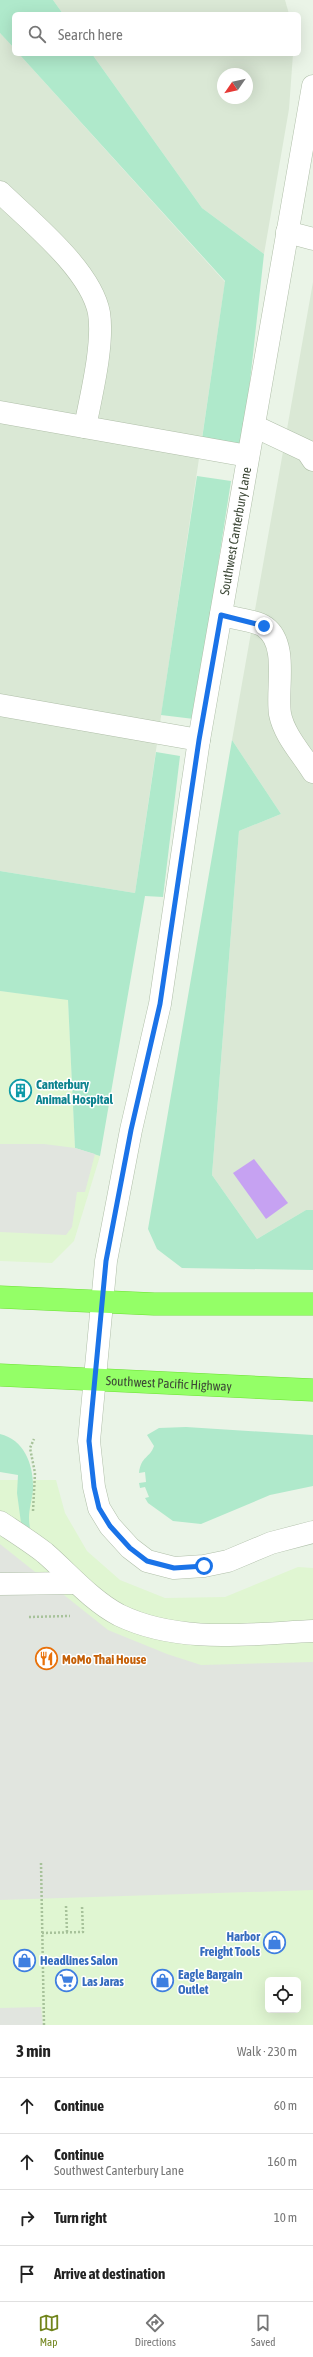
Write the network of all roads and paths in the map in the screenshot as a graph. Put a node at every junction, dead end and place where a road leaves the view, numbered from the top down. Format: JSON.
{"nodes":[{"id":1,"x":313,"y":86,"type":"edge"},
{"id":2,"x":0,"y":192,"type":"edge"},
{"id":3,"x":287,"y":232,"type":"junction"},
{"id":4,"x":313,"y":239,"type":"edge"},
{"id":5,"x":0,"y":412,"type":"edge"},
{"id":6,"x":254,"y":426,"type":"junction"},
{"id":7,"x":85,"y":427,"type":"junction"},
{"id":8,"x":248,"y":456,"type":"junction"},
{"id":9,"x":313,"y":460,"type":"edge"},
{"id":10,"x":221,"y":615,"type":"junction"},
{"id":11,"x":0,"y":705,"type":"edge"},
{"id":12,"x":199,"y":740,"type":"junction"},
{"id":13,"x":313,"y":772,"type":"edge"},
{"id":14,"x":0,"y":1298,"type":"edge"},
{"id":15,"x":102,"y":1301,"type":"junction"},
{"id":16,"x":313,"y":1304,"type":"edge"},
{"id":17,"x":0,"y":1375,"type":"edge"},
{"id":18,"x":94,"y":1379,"type":"junction"},
{"id":19,"x":313,"y":1390,"type":"edge"},
{"id":20,"x":34,"y":1439,"type":"dead end"},
{"id":21,"x":0,"y":1522,"type":"edge"},
{"id":22,"x":313,"y":1532,"type":"edge"},
{"id":23,"x":44,"y":1552,"type":"junction"},
{"id":24,"x":76,"y":1583,"type":"junction"},
{"id":25,"x":0,"y":1584,"type":"edge"},
{"id":26,"x":57,"y":1616,"type":"junction"},
{"id":27,"x":72,"y":1616,"type":"dead end"},
{"id":28,"x":28,"y":1617,"type":"dead end"},
{"id":29,"x":58,"y":1621,"type":"dead end"},
{"id":30,"x":313,"y":1631,"type":"edge"},
{"id":31,"x":41,"y":1863,"type":"dead end"},
{"id":32,"x":66,"y":1906,"type":"dead end"},
{"id":33,"x":82,"y":1906,"type":"dead end"},
{"id":34,"x":67,"y":1932,"type":"junction"},
{"id":35,"x":42,"y":1933,"type":"junction"},
{"id":36,"x":44,"y":2025,"type":"edge"}],
"edges":[{"from":1,"to":3,"type":"street","name":"Southwest Canterbury Lane"},
{"from":2,"to":7,"type":"street"},
{"from":3,"to":4,"type":"street"},
{"from":3,"to":6,"type":"street","name":"Southwest Canterbury Lane"},
{"from":5,"to":7,"type":"street"},
{"from":6,"to":8,"type":"street","name":"Southwest Canterbury Lane"},
{"from":6,"to":9,"type":"street"},
{"from":7,"to":8,"type":"street"},
{"from":8,"to":10,"type":"street","name":"Southwest Canterbury Lane"},
{"from":10,"to":12,"type":"street","name":"Southwest Canterbury Lane"},
{"from":10,"to":13,"type":"street"},
{"from":11,"to":12,"type":"street"},
{"from":12,"to":15,"type":"street","name":"Southwest Canterbury Lane"},
{"from":14,"to":15,"type":"highway"},
{"from":15,"to":16,"type":"highway"},
{"from":15,"to":18,"type":"street","name":"Southwest Canterbury Lane"},
{"from":17,"to":18,"type":"highway","name":"Southwest Pacific Highway"},
{"from":18,"to":19,"type":"highway","name":"Southwest Pacific Highway"},
{"from":18,"to":22,"type":"street","name":"Southwest Canterbury Lane"},
{"from":20,"to":23,"type":"path"},
{"from":21,"to":23,"type":"street"},
{"from":23,"to":24,"type":"street"},
{"from":24,"to":25,"type":"street"},
{"from":24,"to":30,"type":"street"},
{"from":26,"to":27,"type":"path"},
{"from":26,"to":28,"type":"path"},
{"from":26,"to":29,"type":"path"},
{"from":31,"to":35,"type":"path"},
{"from":32,"to":34,"type":"path"},
{"from":33,"to":34,"type":"path"},
{"from":34,"to":35,"type":"path"},
{"from":35,"to":36,"type":"path"}]}
